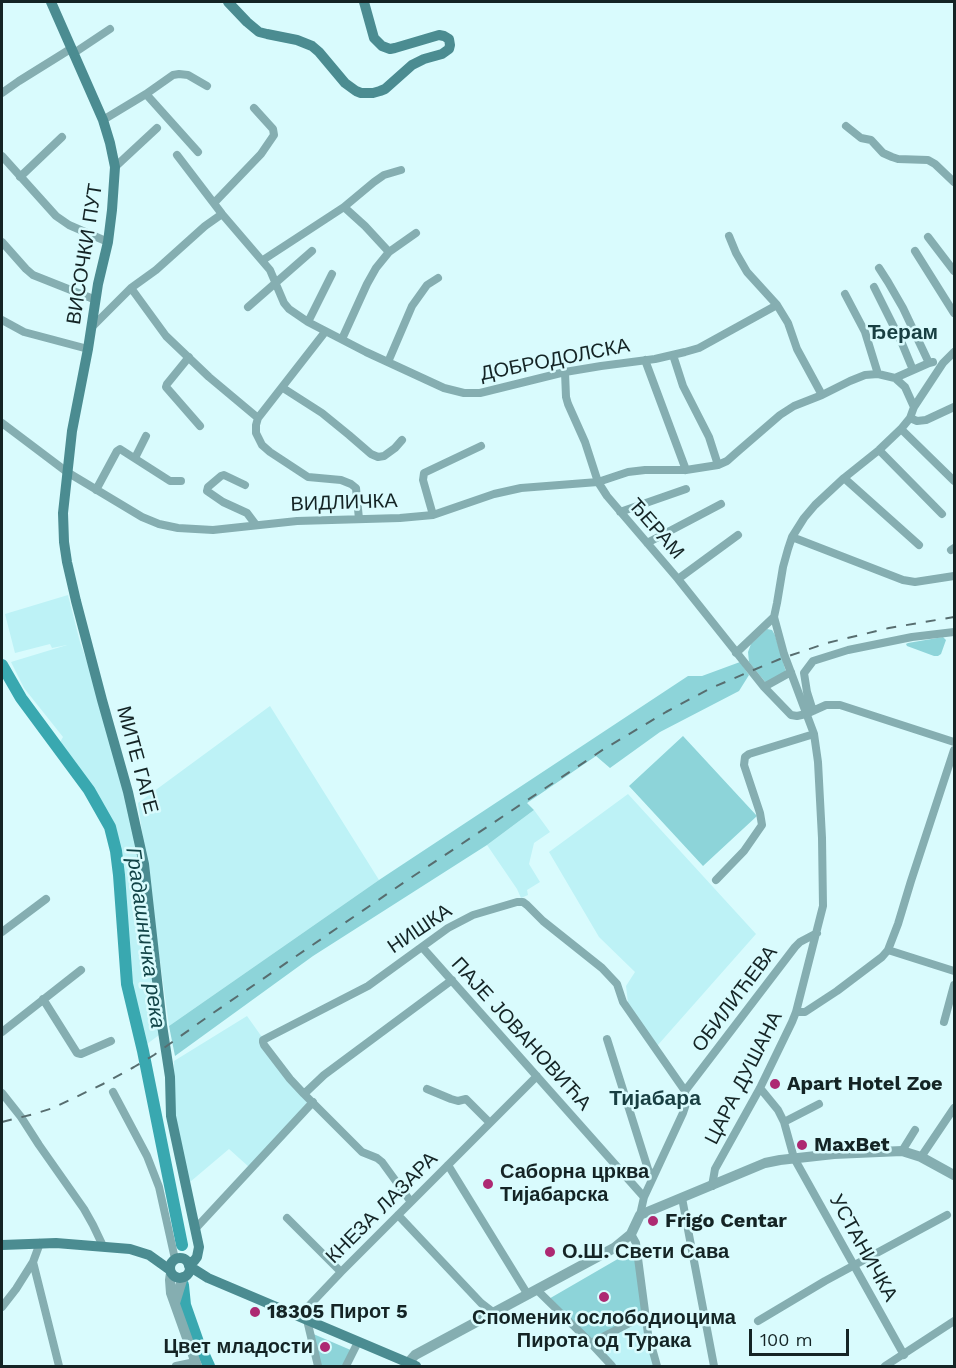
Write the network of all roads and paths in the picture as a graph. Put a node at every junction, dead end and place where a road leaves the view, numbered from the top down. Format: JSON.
{"nodes":[{"id":1,"x":51,"y":2,"type":"edge"},
{"id":2,"x":228,"y":2,"type":"edge"},
{"id":3,"x":364,"y":2,"type":"edge"},
{"id":4,"x":110,"y":29,"type":"dead end"},
{"id":5,"x":73,"y":51,"type":"junction"},
{"id":6,"x":207,"y":86,"type":"dead end"},
{"id":7,"x":2,"y":93,"type":"edge"},
{"id":8,"x":146,"y":94,"type":"junction"},
{"id":9,"x":254,"y":108,"type":"dead end"},
{"id":10,"x":103,"y":120,"type":"junction"},
{"id":11,"x":846,"y":126,"type":"dead end"},
{"id":12,"x":157,"y":128,"type":"dead end"},
{"id":13,"x":62,"y":137,"type":"dead end"},
{"id":14,"x":198,"y":152,"type":"dead end"},
{"id":15,"x":177,"y":155,"type":"dead end"},
{"id":16,"x":2,"y":156,"type":"edge"},
{"id":17,"x":115,"y":167,"type":"junction"},
{"id":18,"x":401,"y":170,"type":"dead end"},
{"id":19,"x":20,"y":177,"type":"junction"},
{"id":20,"x":954,"y":182,"type":"edge"},
{"id":21,"x":214,"y":203,"type":"junction"},
{"id":22,"x":344,"y":207,"type":"junction"},
{"id":23,"x":222,"y":214,"type":"junction"},
{"id":24,"x":416,"y":233,"type":"dead end"},
{"id":25,"x":729,"y":236,"type":"dead end"},
{"id":26,"x":928,"y":237,"type":"dead end"},
{"id":27,"x":2,"y":242,"type":"edge"},
{"id":28,"x":108,"y":242,"type":"junction"},
{"id":29,"x":915,"y":251,"type":"dead end"},
{"id":30,"x":312,"y":252,"type":"dead end"},
{"id":31,"x":389,"y":252,"type":"junction"},
{"id":32,"x":263,"y":260,"type":"junction"},
{"id":33,"x":879,"y":268,"type":"dead end"},
{"id":34,"x":954,"y":271,"type":"edge"},
{"id":35,"x":332,"y":274,"type":"dead end"},
{"id":36,"x":438,"y":278,"type":"dead end"},
{"id":37,"x":276,"y":284,"type":"junction"},
{"id":38,"x":874,"y":287,"type":"dead end"},
{"id":39,"x":131,"y":288,"type":"junction"},
{"id":40,"x":845,"y":294,"type":"dead end"},
{"id":41,"x":96,"y":300,"type":"junction"},
{"id":42,"x":777,"y":305,"type":"junction"},
{"id":43,"x":248,"y":307,"type":"dead end"},
{"id":44,"x":954,"y":313,"type":"edge"},
{"id":45,"x":2,"y":320,"type":"edge"},
{"id":46,"x":308,"y":322,"type":"junction"},
{"id":47,"x":92,"y":327,"type":"junction"},
{"id":48,"x":325,"y":332,"type":"junction"},
{"id":49,"x":342,"y":339,"type":"junction"},
{"id":50,"x":88,"y":349,"type":"junction"},
{"id":51,"x":954,"y":352,"type":"edge"},
{"id":52,"x":673,"y":355,"type":"junction"},
{"id":53,"x":189,"y":357,"type":"junction"},
{"id":54,"x":645,"y":360,"type":"junction"},
{"id":55,"x":388,"y":362,"type":"junction"},
{"id":56,"x":929,"y":363,"type":"junction"},
{"id":57,"x":943,"y":363,"type":"junction"},
{"id":58,"x":913,"y":370,"type":"junction"},
{"id":59,"x":565,"y":372,"type":"junction"},
{"id":60,"x":878,"y":374,"type":"junction"},
{"id":61,"x":896,"y":378,"type":"junction"},
{"id":62,"x":283,"y":388,"type":"junction"},
{"id":63,"x":822,"y":395,"type":"junction"},
{"id":64,"x":914,"y":407,"type":"junction"},
{"id":65,"x":954,"y":407,"type":"edge"},
{"id":66,"x":258,"y":418,"type":"junction"},
{"id":67,"x":910,"y":418,"type":"junction"},
{"id":68,"x":2,"y":423,"type":"edge"},
{"id":69,"x":200,"y":426,"type":"dead end"},
{"id":70,"x":901,"y":429,"type":"junction"},
{"id":71,"x":146,"y":436,"type":"dead end"},
{"id":72,"x":402,"y":440,"type":"dead end"},
{"id":73,"x":481,"y":446,"type":"dead end"},
{"id":74,"x":879,"y":450,"type":"junction"},
{"id":75,"x":135,"y":458,"type":"junction"},
{"id":76,"x":718,"y":465,"type":"junction"},
{"id":77,"x":686,"y":470,"type":"junction"},
{"id":78,"x":67,"y":472,"type":"junction"},
{"id":79,"x":844,"y":478,"type":"junction"},
{"id":80,"x":181,"y":481,"type":"dead end"},
{"id":81,"x":598,"y":482,"type":"junction"},
{"id":82,"x":954,"y":482,"type":"edge"},
{"id":83,"x":245,"y":485,"type":"dead end"},
{"id":84,"x":686,"y":489,"type":"dead end"},
{"id":85,"x":96,"y":490,"type":"junction"},
{"id":86,"x":721,"y":504,"type":"dead end"},
{"id":87,"x":620,"y":512,"type":"junction"},
{"id":88,"x":942,"y":514,"type":"dead end"},
{"id":89,"x":434,"y":515,"type":"junction"},
{"id":90,"x":359,"y":519,"type":"junction"},
{"id":91,"x":256,"y":525,"type":"junction"},
{"id":92,"x":738,"y":535,"type":"dead end"},
{"id":93,"x":792,"y":537,"type":"junction"},
{"id":94,"x":647,"y":543,"type":"junction"},
{"id":95,"x":919,"y":545,"type":"dead end"},
{"id":96,"x":954,"y":576,"type":"edge"},
{"id":97,"x":678,"y":579,"type":"junction"},
{"id":98,"x":774,"y":617,"type":"junction"},
{"id":99,"x":954,"y":632,"type":"edge"},
{"id":100,"x":736,"y":653,"type":"junction"},
{"id":101,"x":791,"y":672,"type":"junction"},
{"id":102,"x":764,"y":687,"type":"junction"},
{"id":103,"x":810,"y":712,"type":"junction"},
{"id":104,"x":814,"y":735,"type":"junction"},
{"id":105,"x":954,"y":742,"type":"edge"},
{"id":106,"x":954,"y":750,"type":"edge"},
{"id":107,"x":716,"y":880,"type":"dead end"},
{"id":108,"x":46,"y":898,"type":"dead end"},
{"id":109,"x":2,"y":932,"type":"edge"},
{"id":110,"x":817,"y":933,"type":"junction"},
{"id":111,"x":422,"y":947,"type":"junction"},
{"id":112,"x":888,"y":951,"type":"junction"},
{"id":113,"x":81,"y":970,"type":"dead end"},
{"id":114,"x":954,"y":970,"type":"edge"},
{"id":115,"x":452,"y":980,"type":"junction"},
{"id":116,"x":617,"y":984,"type":"joint"},
{"id":117,"x":954,"y":985,"type":"edge"},
{"id":118,"x":43,"y":999,"type":"junction"},
{"id":119,"x":796,"y":1012,"type":"junction"},
{"id":120,"x":944,"y":1022,"type":"dead end"},
{"id":121,"x":2,"y":1032,"type":"edge"},
{"id":122,"x":607,"y":1039,"type":"dead end"},
{"id":123,"x":111,"y":1041,"type":"dead end"},
{"id":124,"x":537,"y":1076,"type":"junction"},
{"id":125,"x":760,"y":1088,"type":"junction"},
{"id":126,"x":427,"y":1089,"type":"dead end"},
{"id":127,"x":686,"y":1091,"type":"junction"},
{"id":128,"x":113,"y":1092,"type":"dead end"},
{"id":129,"x":2,"y":1094,"type":"edge"},
{"id":130,"x":304,"y":1094,"type":"junction"},
{"id":131,"x":313,"y":1102,"type":"junction"},
{"id":132,"x":819,"y":1104,"type":"dead end"},
{"id":133,"x":954,"y":1108,"type":"edge"},
{"id":134,"x":784,"y":1122,"type":"junction"},
{"id":135,"x":490,"y":1123,"type":"junction"},
{"id":136,"x":915,"y":1130,"type":"dead end"},
{"id":137,"x":902,"y":1151,"type":"junction"},
{"id":138,"x":921,"y":1157,"type":"junction"},
{"id":139,"x":794,"y":1158,"type":"junction"},
{"id":140,"x":448,"y":1165,"type":"junction"},
{"id":141,"x":954,"y":1175,"type":"edge"},
{"id":142,"x":653,"y":1177,"type":"junction"},
{"id":143,"x":712,"y":1186,"type":"junction"},
{"id":144,"x":644,"y":1197,"type":"junction"},
{"id":145,"x":682,"y":1198,"type":"junction"},
{"id":146,"x":411,"y":1202,"type":"junction"},
{"id":147,"x":398,"y":1215,"type":"junction"},
{"id":148,"x":640,"y":1215,"type":"junction"},
{"id":149,"x":946,"y":1215,"type":"dead end"},
{"id":150,"x":287,"y":1218,"type":"dead end"},
{"id":151,"x":197,"y":1233,"type":"junction"},
{"id":152,"x":631,"y":1234,"type":"junction"},
{"id":153,"x":40,"y":1243,"type":"junction"},
{"id":154,"x":2,"y":1245,"type":"edge"},
{"id":155,"x":103,"y":1246,"type":"junction"},
{"id":156,"x":33,"y":1262,"type":"junction"},
{"id":157,"x":854,"y":1265,"type":"junction"},
{"id":158,"x":181,"y":1266,"type":"junction"},
{"id":159,"x":341,"y":1272,"type":"junction"},
{"id":160,"x":203,"y":1275,"type":"junction"},
{"id":161,"x":532,"y":1293,"type":"junction"},
{"id":162,"x":2,"y":1307,"type":"edge"},
{"id":163,"x":494,"y":1313,"type":"junction"},
{"id":164,"x":645,"y":1315,"type":"junction"},
{"id":165,"x":304,"y":1318,"type":"junction"},
{"id":166,"x":758,"y":1321,"type":"dead end"},
{"id":167,"x":954,"y":1321,"type":"edge"},
{"id":168,"x":358,"y":1342,"type":"junction"},
{"id":169,"x":591,"y":1343,"type":"junction"},
{"id":170,"x":904,"y":1355,"type":"junction"},
{"id":171,"x":196,"y":1364,"type":"edge"},
{"id":172,"x":412,"y":1365,"type":"edge"},
{"id":173,"x":59,"y":1366,"type":"edge"},
{"id":174,"x":177,"y":1366,"type":"edge"},
{"id":175,"x":318,"y":1366,"type":"edge"},
{"id":176,"x":346,"y":1366,"type":"edge"},
{"id":177,"x":610,"y":1366,"type":"edge"},
{"id":178,"x":657,"y":1366,"type":"edge"},
{"id":179,"x":714,"y":1366,"type":"edge"},
{"id":180,"x":885,"y":1366,"type":"edge"}],
"edges":[{"from":1,"to":5,"type":"main road","name":"ВИСОЧКИ ПУТ"},
{"from":2,"to":3,"type":"main road"},
{"from":4,"to":5,"type":"street"},
{"from":5,"to":7,"type":"street"},
{"from":5,"to":10,"type":"main road","name":"ВИСОЧКИ ПУТ"},
{"from":6,"to":8,"type":"street"},
{"from":8,"to":10,"type":"street"},
{"from":8,"to":14,"type":"street"},
{"from":9,"to":21,"type":"street"},
{"from":10,"to":17,"type":"main road","name":"ВИСОЧКИ ПУТ"},
{"from":11,"to":20,"type":"street"},
{"from":12,"to":17,"type":"street"},
{"from":13,"to":19,"type":"street"},
{"from":15,"to":21,"type":"street","name":"ДОБРОДОЛСКА"},
{"from":16,"to":19,"type":"street"},
{"from":17,"to":28,"type":"main road","name":"ВИСОЧКИ ПУТ"},
{"from":18,"to":22,"type":"street"},
{"from":19,"to":28,"type":"street"},
{"from":21,"to":23,"type":"street","name":"ДОБРОДОЛСКА"},
{"from":22,"to":31,"type":"street"},
{"from":22,"to":32,"type":"street"},
{"from":23,"to":32,"type":"street","name":"ДОБРОДОЛСКА"},
{"from":23,"to":39,"type":"street"},
{"from":24,"to":31,"type":"street"},
{"from":25,"to":42,"type":"street"},
{"from":26,"to":34,"type":"street"},
{"from":27,"to":41,"type":"street"},
{"from":28,"to":41,"type":"main road","name":"ВИСОЧКИ ПУТ"},
{"from":29,"to":44,"type":"street"},
{"from":30,"to":37,"type":"street"},
{"from":31,"to":49,"type":"street"},
{"from":32,"to":37,"type":"street","name":"ДОБРОДОЛСКА"},
{"from":33,"to":56,"type":"street"},
{"from":35,"to":46,"type":"street"},
{"from":36,"to":55,"type":"street"},
{"from":37,"to":43,"type":"street"},
{"from":37,"to":46,"type":"street","name":"ДОБРОДОЛСКА"},
{"from":38,"to":58,"type":"street"},
{"from":39,"to":47,"type":"street"},
{"from":39,"to":53,"type":"street"},
{"from":40,"to":60,"type":"street"},
{"from":41,"to":47,"type":"main road","name":"ВИСОЧКИ ПУТ"},
{"from":42,"to":52,"type":"street","name":"ДОБРОДОЛСКА"},
{"from":42,"to":63,"type":"street"},
{"from":45,"to":50,"type":"street"},
{"from":46,"to":48,"type":"street","name":"ДОБРОДОЛСКА"},
{"from":47,"to":50,"type":"main road","name":"ВИСОЧКИ ПУТ"},
{"from":48,"to":49,"type":"street","name":"ДОБРОДОЛСКА"},
{"from":48,"to":62,"type":"street"},
{"from":49,"to":55,"type":"street","name":"ДОБРОДОЛСКА"},
{"from":50,"to":78,"type":"main road","name":"ВИСОЧКИ ПУТ"},
{"from":51,"to":57,"type":"street"},
{"from":52,"to":54,"type":"street","name":"ДОБРОДОЛСКА"},
{"from":52,"to":76,"type":"street"},
{"from":53,"to":66,"type":"street"},
{"from":53,"to":69,"type":"street"},
{"from":54,"to":59,"type":"street","name":"ДОБРОДОЛСКА"},
{"from":54,"to":77,"type":"street"},
{"from":55,"to":59,"type":"street","name":"ДОБРОДОЛСКА"},
{"from":56,"to":57,"type":"street"},
{"from":56,"to":58,"type":"street"},
{"from":57,"to":64,"type":"street"},
{"from":58,"to":61,"type":"street"},
{"from":59,"to":81,"type":"street","name":"ЂЕРАМ"},
{"from":60,"to":61,"type":"street"},
{"from":60,"to":63,"type":"street"},
{"from":61,"to":64,"type":"street"},
{"from":62,"to":66,"type":"street"},
{"from":62,"to":72,"type":"street"},
{"from":63,"to":76,"type":"street"},
{"from":64,"to":67,"type":"street"},
{"from":65,"to":67,"type":"street"},
{"from":66,"to":90,"type":"street"},
{"from":67,"to":70,"type":"street"},
{"from":68,"to":78,"type":"street","name":"ВИДЛИЧКА"},
{"from":70,"to":74,"type":"street"},
{"from":70,"to":82,"type":"street"},
{"from":71,"to":75,"type":"street"},
{"from":73,"to":89,"type":"street","name":"ВИДЛИЧКА"},
{"from":74,"to":79,"type":"street"},
{"from":74,"to":88,"type":"street"},
{"from":75,"to":80,"type":"street"},
{"from":75,"to":85,"type":"street"},
{"from":76,"to":77,"type":"street","name":"ВИДЛИЧКА"},
{"from":77,"to":81,"type":"street","name":"ВИДЛИЧКА"},
{"from":78,"to":85,"type":"street","name":"ВИДЛИЧКА"},
{"from":78,"to":151,"type":"main road","name":"МИТЕ ГАГЕ"},
{"from":79,"to":93,"type":"street"},
{"from":79,"to":95,"type":"street"},
{"from":81,"to":87,"type":"street","name":"ЂЕРАМ"},
{"from":81,"to":89,"type":"street","name":"ВИДЛИЧКА"},
{"from":83,"to":91,"type":"street"},
{"from":84,"to":87,"type":"street"},
{"from":85,"to":91,"type":"street","name":"ВИДЛИЧКА"},
{"from":86,"to":94,"type":"street"},
{"from":87,"to":94,"type":"street","name":"ЂЕРАМ"},
{"from":89,"to":90,"type":"street","name":"ВИДЛИЧКА"},
{"from":90,"to":91,"type":"street","name":"ВИДЛИЧКА"},
{"from":92,"to":97,"type":"street"},
{"from":93,"to":96,"type":"street"},
{"from":93,"to":98,"type":"street"},
{"from":94,"to":97,"type":"street","name":"ЂЕРАМ"},
{"from":97,"to":100,"type":"street","name":"ЂЕРАМ"},
{"from":98,"to":100,"type":"street"},
{"from":98,"to":101,"type":"street"},
{"from":99,"to":103,"type":"street"},
{"from":100,"to":102,"type":"street","name":"ЂЕРАМ"},
{"from":101,"to":102,"type":"street"},
{"from":101,"to":103,"type":"street"},
{"from":102,"to":103,"type":"street"},
{"from":103,"to":104,"type":"street","name":"ЦАРА ДУШАНА"},
{"from":103,"to":105,"type":"street"},
{"from":104,"to":107,"type":"street"},
{"from":104,"to":110,"type":"street","name":"ЦАРА ДУШАНА"},
{"from":106,"to":112,"type":"street"},
{"from":108,"to":109,"type":"street"},
{"from":110,"to":119,"type":"street","name":"ЦАРА ДУШАНА"},
{"from":110,"to":127,"type":"street","name":"ОБИЛИЋЕВА"},
{"from":111,"to":115,"type":"street","name":"ПАЈЕ ЈОВАНОВИЋА"},
{"from":111,"to":116,"type":"street","name":"НИШКА"},
{"from":111,"to":130,"type":"street","name":"НИШКА"},
{"from":112,"to":114,"type":"street"},
{"from":112,"to":119,"type":"street"},
{"from":113,"to":118,"type":"street"},
{"from":115,"to":124,"type":"street","name":"ПАЈЕ ЈОВАНОВИЋА"},
{"from":115,"to":130,"type":"street"},
{"from":116,"to":127,"type":"street","name":"ОБИЛИЋЕВА"},
{"from":117,"to":120,"type":"street"},
{"from":118,"to":121,"type":"street"},
{"from":118,"to":123,"type":"street"},
{"from":119,"to":125,"type":"street","name":"ЦАРА ДУШАНА"},
{"from":122,"to":142,"type":"street"},
{"from":124,"to":135,"type":"street","name":"КНЕЗА ЛАЗАРА"},
{"from":124,"to":144,"type":"street","name":"ПАЈЕ ЈОВАНОВИЋА"},
{"from":125,"to":134,"type":"street","name":"УСТАНИЧКА"},
{"from":125,"to":143,"type":"street","name":"ЦАРА ДУШАНА"},
{"from":126,"to":135,"type":"street"},
{"from":127,"to":142,"type":"street","name":"ОБИЛИЋЕВА"},
{"from":128,"to":158,"type":"street"},
{"from":129,"to":155,"type":"street"},
{"from":130,"to":131,"type":"street"},
{"from":131,"to":146,"type":"street"},
{"from":131,"to":151,"type":"street"},
{"from":132,"to":134,"type":"street"},
{"from":133,"to":138,"type":"street"},
{"from":134,"to":139,"type":"street","name":"УСТАНИЧКА"},
{"from":135,"to":140,"type":"street","name":"КНЕЗА ЛАЗАРА"},
{"from":136,"to":137,"type":"street"},
{"from":137,"to":138,"type":"street"},
{"from":137,"to":139,"type":"street"},
{"from":138,"to":141,"type":"street"},
{"from":139,"to":143,"type":"street"},
{"from":139,"to":157,"type":"street","name":"УСТАНИЧКА"},
{"from":140,"to":146,"type":"street","name":"КНЕЗА ЛАЗАРА"},
{"from":140,"to":161,"type":"street"},
{"from":142,"to":144,"type":"street","name":"ОБИЛИЋЕВА"},
{"from":143,"to":145,"type":"street"},
{"from":144,"to":148,"type":"street","name":"ОБИЛИЋЕВА"},
{"from":145,"to":148,"type":"street"},
{"from":145,"to":179,"type":"street"},
{"from":146,"to":147,"type":"street","name":"КНЕЗА ЛАЗАРА"},
{"from":147,"to":159,"type":"street","name":"КНЕЗА ЛАЗАРА"},
{"from":147,"to":163,"type":"street"},
{"from":148,"to":152,"type":"street"},
{"from":149,"to":157,"type":"street"},
{"from":150,"to":159,"type":"street"},
{"from":151,"to":158,"type":"main road"},
{"from":152,"to":161,"type":"street"},
{"from":152,"to":164,"type":"street"},
{"from":153,"to":154,"type":"main road"},
{"from":153,"to":155,"type":"main road"},
{"from":153,"to":156,"type":"street"},
{"from":155,"to":158,"type":"main road"},
{"from":156,"to":162,"type":"street"},
{"from":156,"to":173,"type":"street"},
{"from":157,"to":166,"type":"street"},
{"from":157,"to":170,"type":"street","name":"УСТАНИЧКА"},
{"from":158,"to":160,"type":"main road"},
{"from":158,"to":160,"type":"main road"},
{"from":158,"to":171,"type":"street"},
{"from":159,"to":165,"type":"street","name":"КНЕЗА ЛАЗАРА"},
{"from":160,"to":165,"type":"main road"},
{"from":161,"to":163,"type":"street"},
{"from":161,"to":169,"type":"street"},
{"from":163,"to":172,"type":"street"},
{"from":164,"to":169,"type":"street"},
{"from":164,"to":178,"type":"street"},
{"from":165,"to":168,"type":"main road"},
{"from":165,"to":175,"type":"street"},
{"from":167,"to":170,"type":"street"},
{"from":168,"to":172,"type":"main road"},
{"from":168,"to":176,"type":"street"},
{"from":169,"to":177,"type":"street"},
{"from":170,"to":180,"type":"street"},
{"from":171,"to":174,"type":"street"}]}
